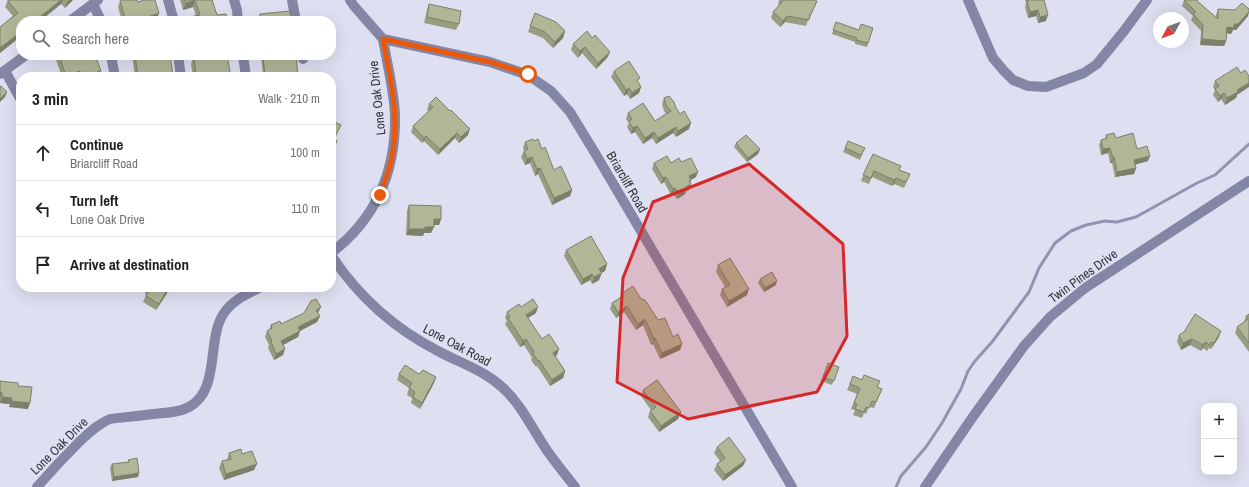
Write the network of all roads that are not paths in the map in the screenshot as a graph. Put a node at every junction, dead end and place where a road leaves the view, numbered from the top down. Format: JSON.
{"nodes":[{"id":1,"x":168,"y":0,"type":"edge"},
{"id":2,"x":234,"y":0,"type":"edge"},
{"id":3,"x":292,"y":0,"type":"edge"},
{"id":4,"x":350,"y":0,"type":"edge"},
{"id":5,"x":968,"y":0,"type":"edge"},
{"id":6,"x":1147,"y":0,"type":"edge"},
{"id":7,"x":95,"y":2,"type":"edge"},
{"id":8,"x":77,"y":16,"type":"edge"},
{"id":9,"x":99,"y":16,"type":"edge"},
{"id":10,"x":173,"y":16,"type":"edge"},
{"id":11,"x":237,"y":16,"type":"edge"},
{"id":12,"x":295,"y":16,"type":"edge"},
{"id":13,"x":383,"y":39,"type":"junction"},
{"id":14,"x":19,"y":60,"type":"edge"},
{"id":15,"x":112,"y":60,"type":"edge"},
{"id":16,"x":179,"y":60,"type":"edge"},
{"id":17,"x":244,"y":60,"type":"edge"},
{"id":18,"x":114,"y":72,"type":"edge"},
{"id":19,"x":180,"y":72,"type":"edge"},
{"id":20,"x":245,"y":72,"type":"edge"},
{"id":21,"x":2,"y":73,"type":"edge"},
{"id":22,"x":16,"y":93,"type":"edge"},
{"id":23,"x":1249,"y":180,"type":"edge"},
{"id":24,"x":336,"y":250,"type":"edge"},
{"id":25,"x":336,"y":262,"type":"edge"},
{"id":26,"x":250,"y":292,"type":"edge"},
{"id":27,"x":37,"y":487,"type":"edge"},
{"id":28,"x":576,"y":487,"type":"edge"},
{"id":29,"x":792,"y":487,"type":"edge"},
{"id":30,"x":925,"y":487,"type":"edge"}],
"edges":[{"from":1,"to":10,"type":"street"},
{"from":2,"to":11,"type":"street"},
{"from":3,"to":12,"type":"street"},
{"from":4,"to":13,"type":"street"},
{"from":5,"to":6,"type":"street"},
{"from":7,"to":8,"type":"street"},
{"from":7,"to":9,"type":"street"},
{"from":13,"to":24,"type":"street","name":"Lone Oak Drive"},
{"from":13,"to":29,"type":"street","name":"Briarcliff Road"},
{"from":14,"to":21,"type":"street"},
{"from":15,"to":18,"type":"street"},
{"from":16,"to":19,"type":"street"},
{"from":17,"to":20,"type":"street"},
{"from":21,"to":22,"type":"street"},
{"from":23,"to":30,"type":"street","name":"Twin Pines Drive"},
{"from":25,"to":28,"type":"street","name":"Lone Oak Road"},
{"from":26,"to":27,"type":"street","name":"Lone Oak Drive"}]}
